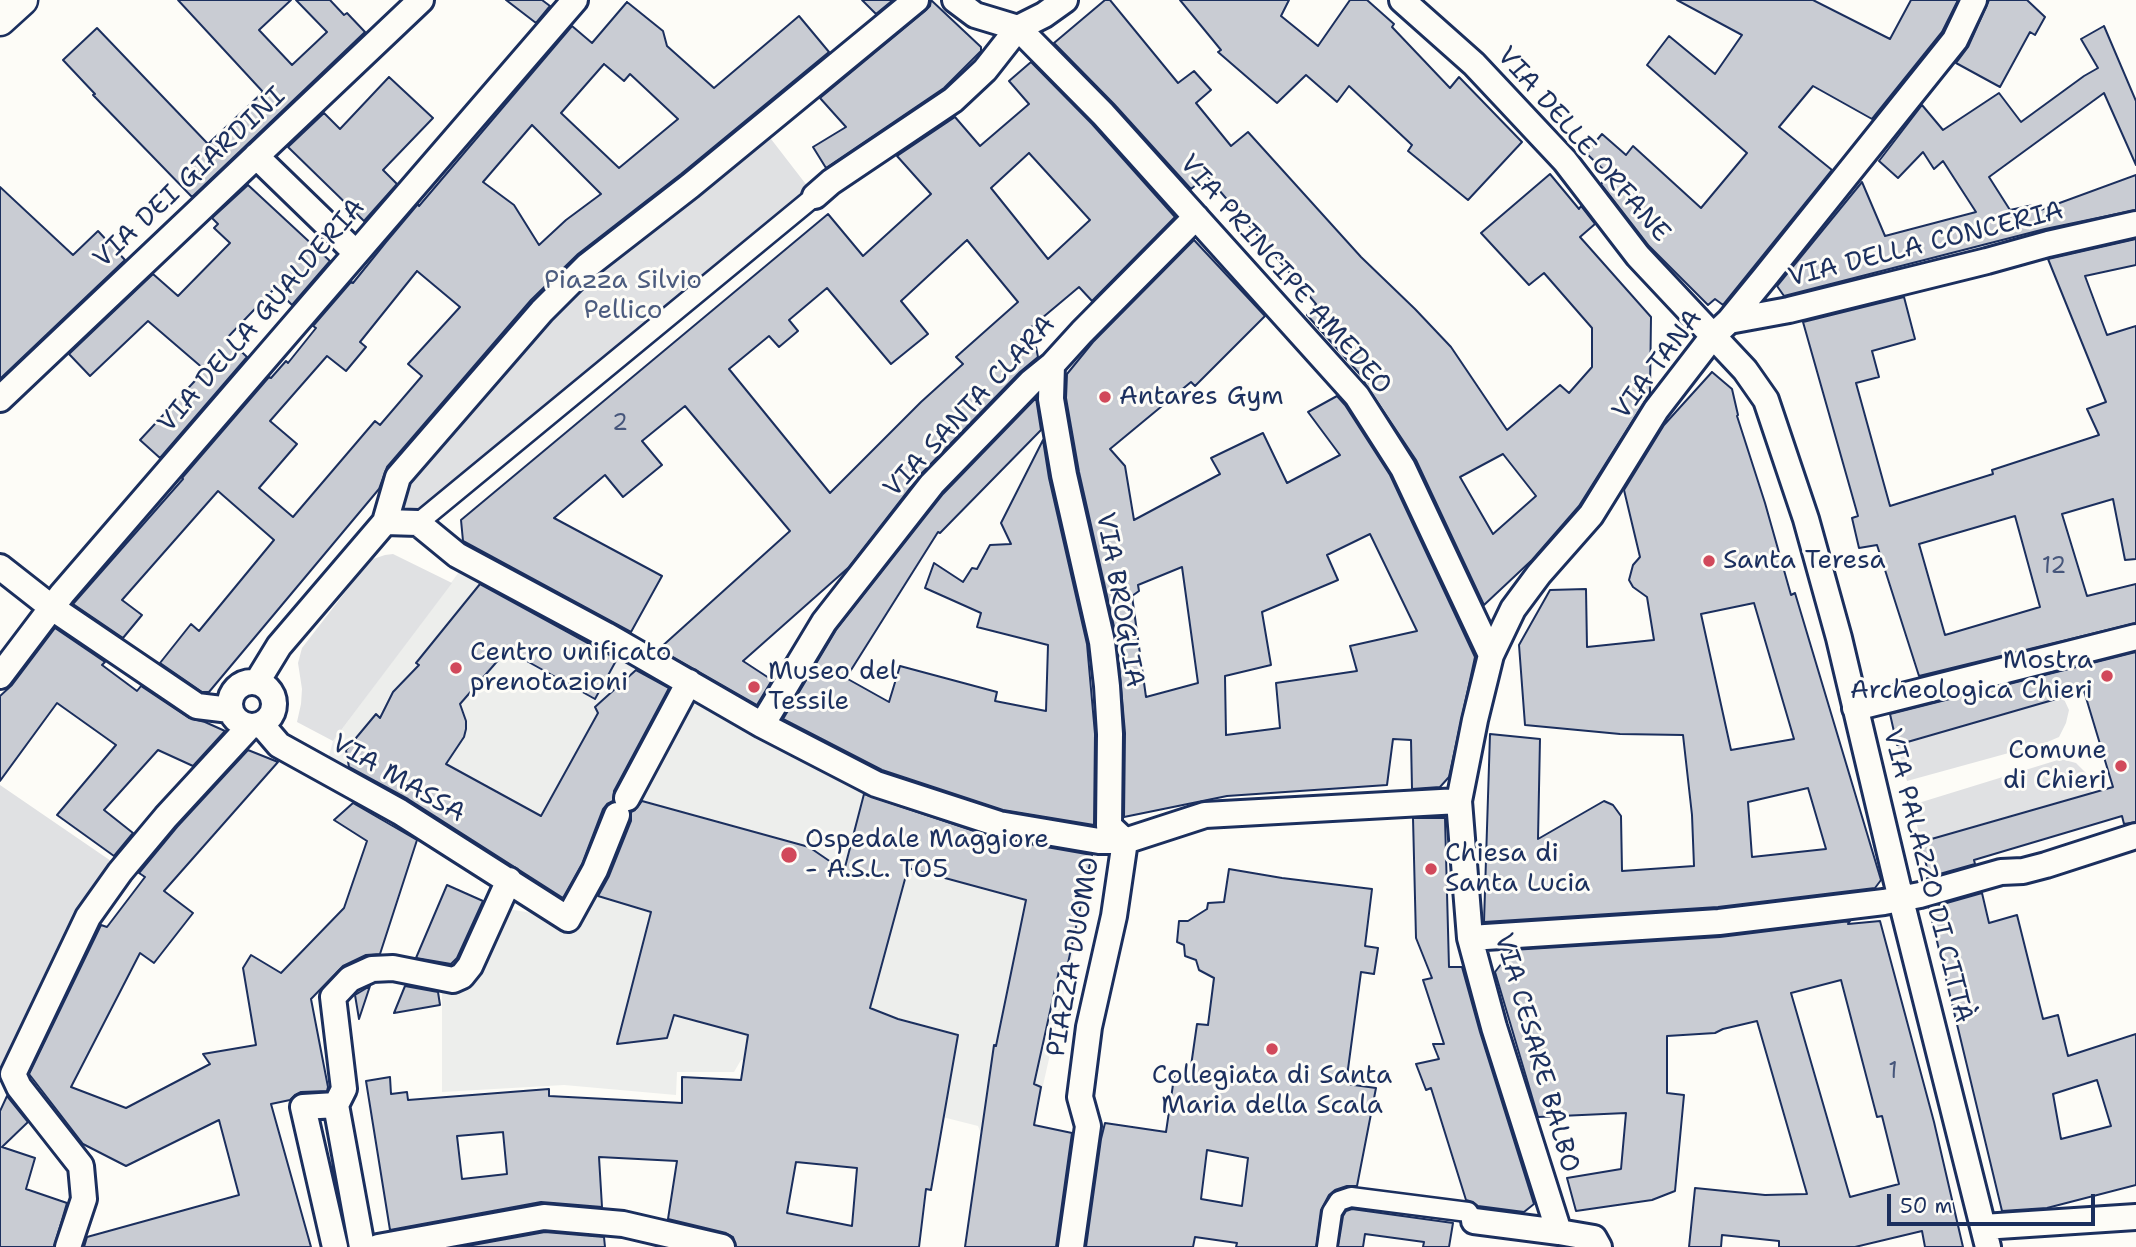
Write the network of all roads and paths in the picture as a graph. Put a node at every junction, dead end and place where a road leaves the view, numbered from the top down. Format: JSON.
{"nodes":[{"id":1,"x":22,"y":0,"type":"edge"},
{"id":2,"x":421,"y":0,"type":"edge"},
{"id":3,"x":575,"y":0,"type":"edge"},
{"id":4,"x":916,"y":0,"type":"edge"},
{"id":5,"x":955,"y":0,"type":"edge"},
{"id":6,"x":1065,"y":0,"type":"edge"},
{"id":7,"x":1402,"y":0,"type":"edge"},
{"id":8,"x":1974,"y":0,"type":"edge"},
{"id":9,"x":0,"y":20,"type":"edge"},
{"id":10,"x":1018,"y":28,"type":"junction"},
{"id":11,"x":256,"y":156,"type":"junction"},
{"id":12,"x":815,"y":196,"type":"joint"},
{"id":13,"x":1196,"y":216,"type":"junction"},
{"id":14,"x":2136,"y":224,"type":"edge"},
{"id":15,"x":356,"y":253,"type":"junction"},
{"id":16,"x":1721,"y":328,"type":"junction"},
{"id":17,"x":1052,"y":365,"type":"junction"},
{"id":18,"x":0,"y":399,"type":"edge"},
{"id":19,"x":385,"y":522,"type":"junction"},
{"id":20,"x":418,"y":523,"type":"junction"},
{"id":21,"x":0,"y":567,"type":"edge"},
{"id":22,"x":51,"y":607,"type":"junction"},
{"id":23,"x":2136,"y":637,"type":"edge"},
{"id":24,"x":1491,"y":655,"type":"junction"},
{"id":25,"x":0,"y":676,"type":"edge"},
{"id":26,"x":257,"y":682,"type":"junction"},
{"id":27,"x":689,"y":682,"type":"junction"},
{"id":28,"x":1855,"y":708,"type":"junction"},
{"id":29,"x":230,"y":710,"type":"junction"},
{"id":30,"x":256,"y":725,"type":"junction"},
{"id":31,"x":762,"y":725,"type":"junction"},
{"id":32,"x":1459,"y":801,"type":"junction"},
{"id":33,"x":2136,"y":836,"type":"edge"},
{"id":34,"x":1125,"y":841,"type":"junction"},
{"id":35,"x":509,"y":880,"type":"junction"},
{"id":36,"x":1901,"y":898,"type":"junction"},
{"id":37,"x":1471,"y":938,"type":"junction"},
{"id":38,"x":341,"y":1097,"type":"junction"},
{"id":39,"x":2136,"y":1217,"type":"edge"},
{"id":40,"x":1474,"y":1221,"type":"joint"},
{"id":41,"x":1559,"y":1232,"type":"junction"},
{"id":42,"x":1986,"y":1237,"type":"edge"},
{"id":43,"x":68,"y":1247,"type":"edge"},
{"id":44,"x":335,"y":1247,"type":"edge"},
{"id":45,"x":362,"y":1247,"type":"edge"},
{"id":46,"x":384,"y":1247,"type":"edge"},
{"id":47,"x":722,"y":1247,"type":"edge"},
{"id":48,"x":1071,"y":1247,"type":"edge"},
{"id":49,"x":1327,"y":1247,"type":"edge"},
{"id":50,"x":1599,"y":1247,"type":"edge"}],
"edges":[{"from":1,"to":9,"type":"street"},
{"from":2,"to":11,"type":"street","name":"VIA DEI GIARDINI"},
{"from":3,"to":15,"type":"street","name":"VIA DELLA GUALDERIA"},
{"from":4,"to":19,"type":"street"},
{"from":5,"to":10,"type":"street","name":"VIA PRINCIPE AMEDEO"},
{"from":6,"to":10,"type":"street"},
{"from":7,"to":16,"type":"street","name":"VIA DELLE ORFANE"},
{"from":8,"to":16,"type":"street","name":"VIA TANA"},
{"from":10,"to":12,"type":"street"},
{"from":10,"to":13,"type":"street","name":"VIA PRINCIPE AMEDEO"},
{"from":11,"to":15,"type":"street"},
{"from":11,"to":18,"type":"street","name":"VIA DEI GIARDINI"},
{"from":12,"to":20,"type":"street"},
{"from":13,"to":17,"type":"street","name":"VIA SANTA CLARA"},
{"from":13,"to":24,"type":"street","name":"VIA PRINCIPE AMEDEO"},
{"from":14,"to":16,"type":"street","name":"VIA DELLA CONCERIA"},
{"from":15,"to":22,"type":"street","name":"VIA DELLA GUALDERIA"},
{"from":16,"to":24,"type":"street","name":"VIA TANA"},
{"from":16,"to":28,"type":"street","name":"VIA PALAZZO DI CITTÀ"},
{"from":17,"to":31,"type":"street","name":"VIA SANTA CLARA"},
{"from":17,"to":34,"type":"street","name":"VIA BROGLIA"},
{"from":19,"to":20,"type":"street"},
{"from":19,"to":26,"type":"street"},
{"from":20,"to":27,"type":"street"},
{"from":21,"to":22,"type":"street"},
{"from":22,"to":25,"type":"street","name":"VIA DELLA GUALDERIA"},
{"from":22,"to":29,"type":"street"},
{"from":23,"to":28,"type":"street"},
{"from":24,"to":32,"type":"street","name":"VIA TANA"},
{"from":26,"to":29,"type":"street"},
{"from":26,"to":30,"type":"street"},
{"from":27,"to":31,"type":"street"},
{"from":27,"to":35,"type":"street","name":"VIA MASSA"},
{"from":28,"to":36,"type":"street","name":"VIA PALAZZO DI CITTÀ"},
{"from":29,"to":30,"type":"street"},
{"from":30,"to":35,"type":"street","name":"VIA MASSA"},
{"from":30,"to":43,"type":"street"},
{"from":31,"to":34,"type":"street"},
{"from":32,"to":34,"type":"street","name":"PIAZZA DUOMO"},
{"from":32,"to":37,"type":"street","name":"VIA CESARE BALBO"},
{"from":33,"to":36,"type":"street"},
{"from":34,"to":48,"type":"street","name":"PIAZZA DUOMO"},
{"from":35,"to":38,"type":"street"},
{"from":36,"to":37,"type":"street"},
{"from":36,"to":42,"type":"street","name":"VIA PALAZZO DI CITTÀ"},
{"from":37,"to":41,"type":"street","name":"VIA CESARE BALBO"},
{"from":38,"to":44,"type":"street"},
{"from":38,"to":45,"type":"street"},
{"from":39,"to":42,"type":"street"},
{"from":40,"to":41,"type":"street"},
{"from":40,"to":49,"type":"street"},
{"from":41,"to":50,"type":"street"},
{"from":46,"to":47,"type":"street"}]}
